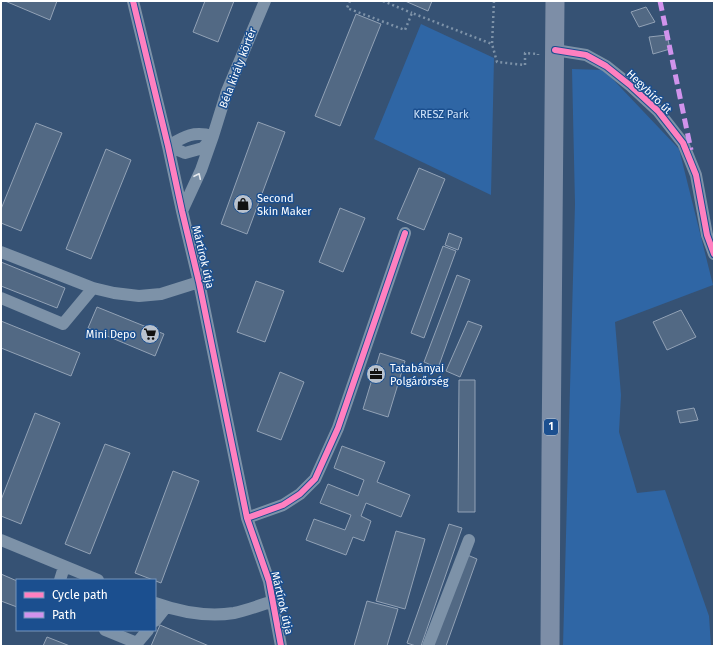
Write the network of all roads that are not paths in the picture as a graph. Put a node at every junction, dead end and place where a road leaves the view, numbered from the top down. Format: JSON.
{"nodes":[{"id":1,"x":133,"y":1,"type":"edge"},
{"id":2,"x":265,"y":1,"type":"edge"},
{"id":3,"x":555,"y":1,"type":"edge"},
{"id":4,"x":555,"y":57,"type":"junction"},
{"id":5,"x":213,"y":136,"type":"junction"},
{"id":6,"x":168,"y":146,"type":"junction"},
{"id":7,"x":182,"y":211,"type":"junction"},
{"id":8,"x":405,"y":233,"type":"dead end"},
{"id":9,"x":1,"y":252,"type":"edge"},
{"id":10,"x":714,"y":254,"type":"edge"},
{"id":11,"x":199,"y":282,"type":"junction"},
{"id":12,"x":92,"y":288,"type":"junction"},
{"id":13,"x":1,"y":298,"type":"edge"},
{"id":14,"x":247,"y":518,"type":"junction"},
{"id":15,"x":1,"y":540,"type":"edge"},
{"id":16,"x":469,"y":540,"type":"dead end"},
{"id":17,"x":64,"y":567,"type":"junction"},
{"id":18,"x":60,"y":579,"type":"edge"},
{"id":19,"x":95,"y":579,"type":"edge"},
{"id":20,"x":273,"y":601,"type":"junction"},
{"id":21,"x":161,"y":605,"type":"edge"},
{"id":22,"x":156,"y":618,"type":"edge"},
{"id":23,"x":107,"y":631,"type":"edge"},
{"id":24,"x":147,"y":631,"type":"edge"},
{"id":25,"x":281,"y":646,"type":"edge"},
{"id":26,"x":428,"y":646,"type":"edge"},
{"id":27,"x":550,"y":646,"type":"edge"}],
"edges":[{"from":1,"to":6,"type":"street","name":"Mártírok útja"},
{"from":2,"to":5,"type":"street","name":"Béla király körtér"},
{"from":3,"to":4,"type":"main road","number":"1"},
{"from":4,"to":10,"type":"street","name":"Hegybíró út"},
{"from":4,"to":27,"type":"main road","number":"1"},
{"from":5,"to":6,"type":"street","name":"Béla király körtér"},
{"from":7,"to":5,"type":"street","name":"Béla király körtér","one_way":true},
{"from":6,"to":7,"type":"street","name":"Mártírok útja"},
{"from":7,"to":11,"type":"street","name":"Mártírok útja"},
{"from":8,"to":14,"type":"street"},
{"from":9,"to":12,"type":"street","name":"Mártírok útja"},
{"from":11,"to":12,"type":"street","name":"Mártírok útja"},
{"from":11,"to":14,"type":"street","name":"Mártírok útja"},
{"from":12,"to":13,"type":"street"},
{"from":14,"to":20,"type":"street","name":"Mártírok útja"},
{"from":15,"to":17,"type":"street"},
{"from":16,"to":26,"type":"street"},
{"from":17,"to":18,"type":"street"},
{"from":17,"to":19,"type":"street"},
{"from":20,"to":21,"type":"street","name":"Mártírok útja"},
{"from":20,"to":25,"type":"street","name":"Mártírok útja"},
{"from":21,"to":22,"type":"street","name":"Mártírok útja"},
{"from":23,"to":24,"type":"street"}]}
